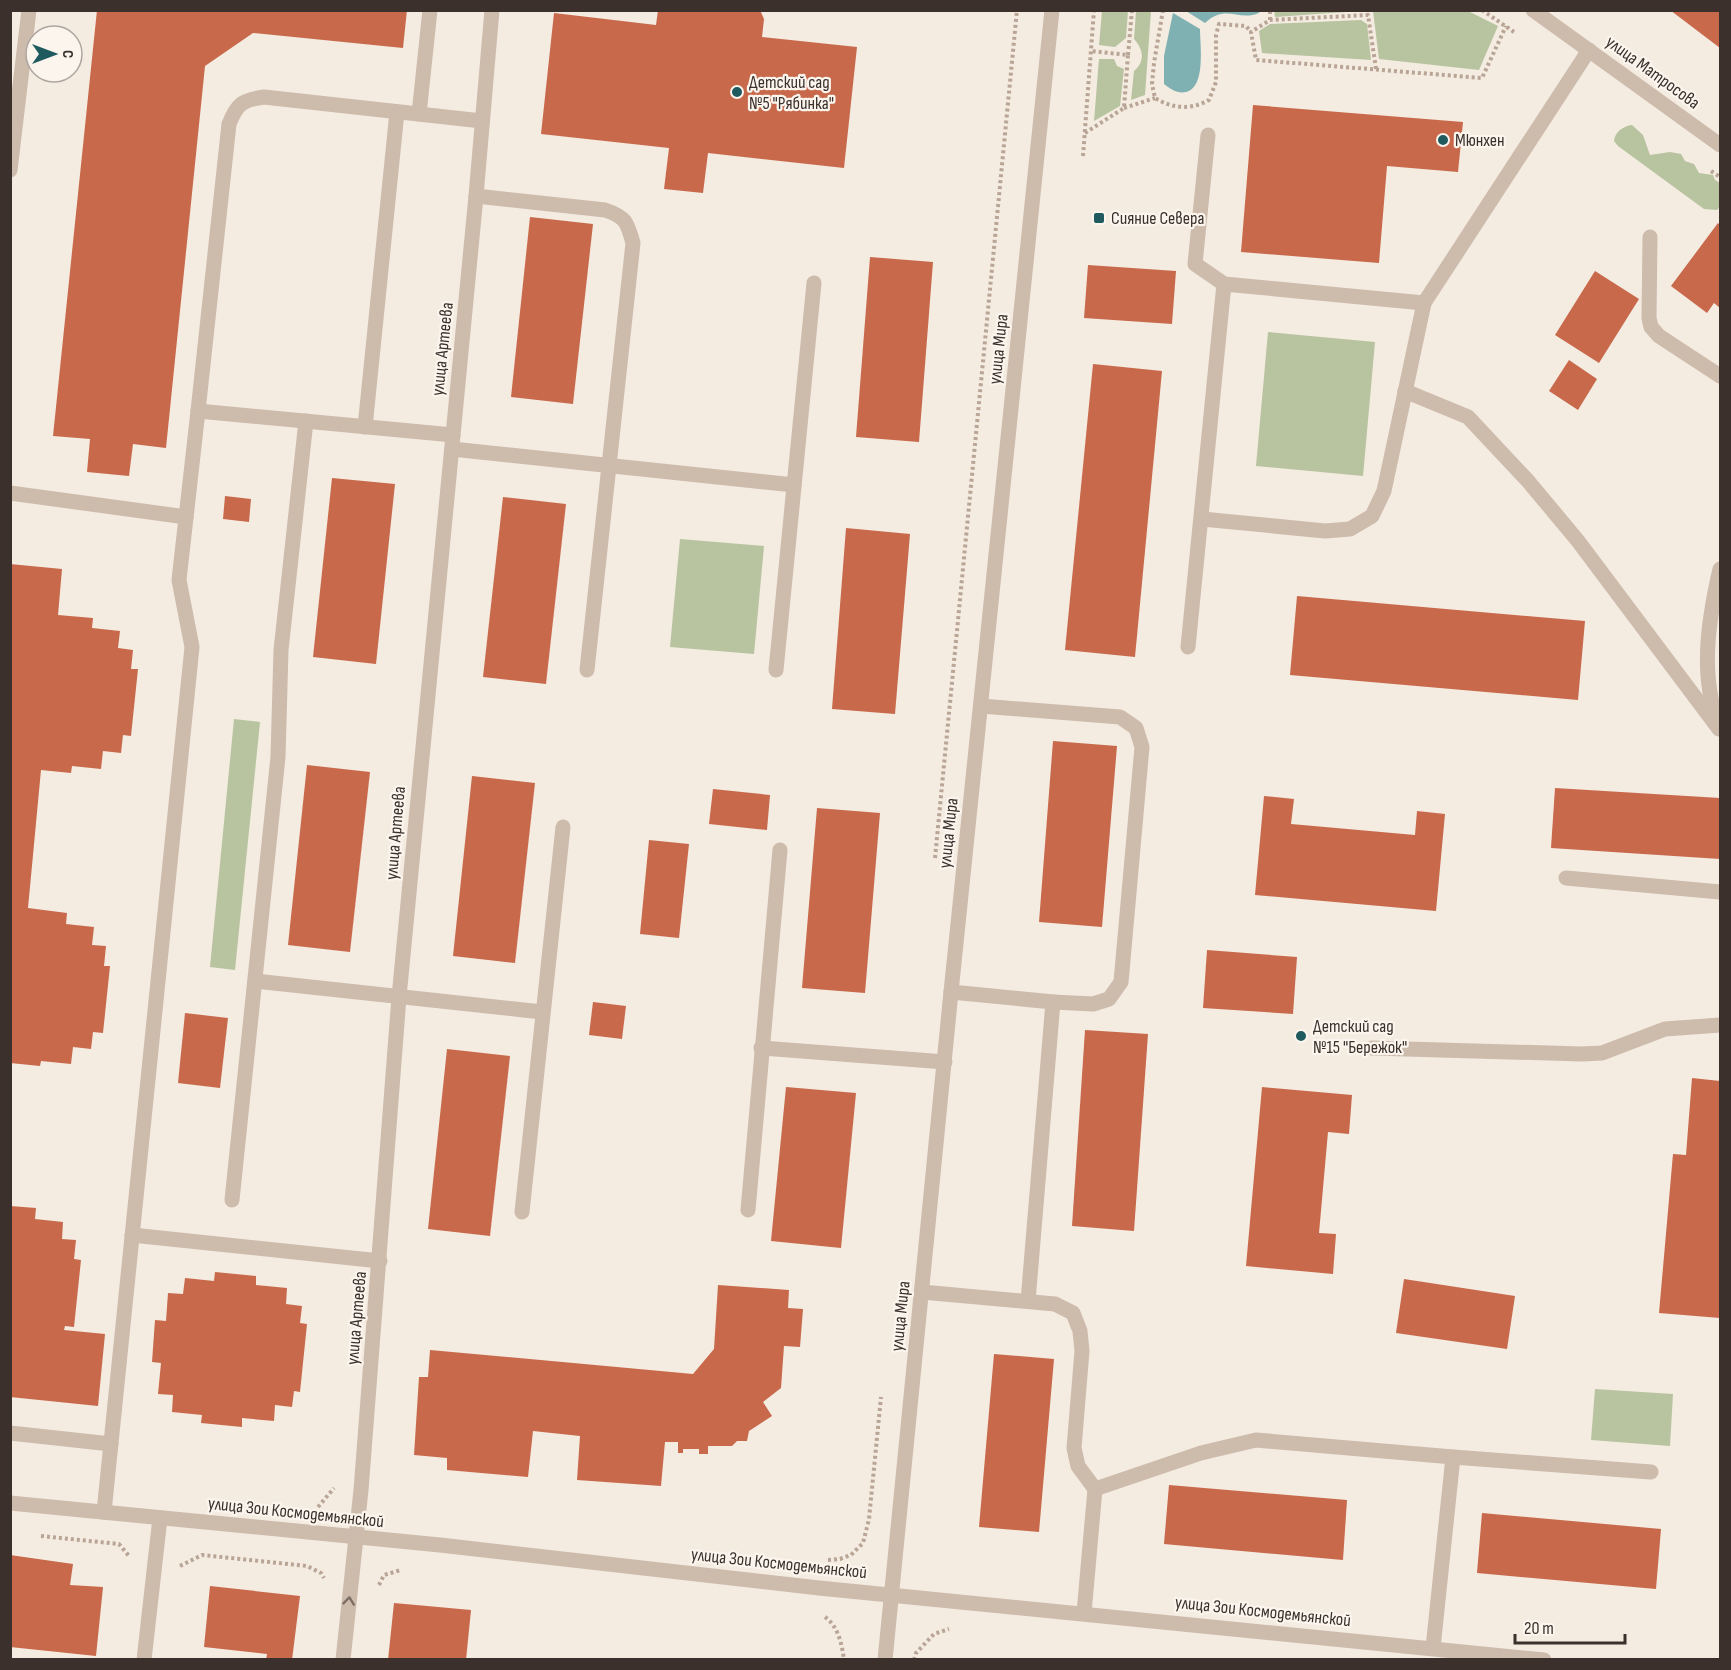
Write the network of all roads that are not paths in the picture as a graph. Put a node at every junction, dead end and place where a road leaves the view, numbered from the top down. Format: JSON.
{"nodes":[{"id":1,"x":28,"y":10,"type":"edge"},
{"id":2,"x":430,"y":10,"type":"edge"},
{"id":3,"x":492,"y":10,"type":"edge"},
{"id":4,"x":1052,"y":10,"type":"edge"},
{"id":5,"x":1533,"y":10,"type":"edge"},
{"id":6,"x":1589,"y":50,"type":"junction"},
{"id":7,"x":397,"y":112,"type":"junction"},
{"id":8,"x":419,"y":114,"type":"junction"},
{"id":9,"x":482,"y":121,"type":"junction"},
{"id":10,"x":1208,"y":135,"type":"dead end"},
{"id":11,"x":1720,"y":145,"type":"edge"},
{"id":12,"x":10,"y":170,"type":"edge"},
{"id":13,"x":476,"y":196,"type":"junction"},
{"id":14,"x":1650,"y":237,"type":"dead end"},
{"id":15,"x":814,"y":283,"type":"dead end"},
{"id":16,"x":1224,"y":284,"type":"junction"},
{"id":17,"x":1424,"y":303,"type":"junction"},
{"id":18,"x":1720,"y":376,"type":"edge"},
{"id":19,"x":1405,"y":391,"type":"junction"},
{"id":20,"x":198,"y":411,"type":"junction"},
{"id":21,"x":306,"y":421,"type":"junction"},
{"id":22,"x":365,"y":427,"type":"junction"},
{"id":23,"x":452,"y":442,"type":"junction"},
{"id":24,"x":609,"y":466,"type":"junction"},
{"id":25,"x":794,"y":485,"type":"junction"},
{"id":26,"x":10,"y":494,"type":"edge"},
{"id":27,"x":186,"y":517,"type":"junction"},
{"id":28,"x":1202,"y":519,"type":"junction"},
{"id":29,"x":1720,"y":569,"type":"edge"},
{"id":30,"x":1188,"y":647,"type":"dead end"},
{"id":31,"x":587,"y":670,"type":"dead end"},
{"id":32,"x":776,"y":670,"type":"dead end"},
{"id":33,"x":981,"y":706,"type":"junction"},
{"id":34,"x":1720,"y":730,"type":"edge"},
{"id":35,"x":563,"y":827,"type":"dead end"},
{"id":36,"x":780,"y":850,"type":"dead end"},
{"id":37,"x":1566,"y":878,"type":"dead end"},
{"id":38,"x":1720,"y":892,"type":"edge"},
{"id":39,"x":255,"y":981,"type":"junction"},
{"id":40,"x":951,"y":992,"type":"junction"},
{"id":41,"x":399,"y":997,"type":"junction"},
{"id":42,"x":1053,"y":1002,"type":"junction"},
{"id":43,"x":542,"y":1012,"type":"junction"},
{"id":44,"x":1720,"y":1025,"type":"edge"},
{"id":45,"x":761,"y":1048,"type":"junction"},
{"id":46,"x":1372,"y":1048,"type":"dead end"},
{"id":47,"x":945,"y":1062,"type":"junction"},
{"id":48,"x":232,"y":1200,"type":"dead end"},
{"id":49,"x":748,"y":1210,"type":"dead end"},
{"id":50,"x":522,"y":1212,"type":"dead end"},
{"id":51,"x":132,"y":1235,"type":"junction"},
{"id":52,"x":380,"y":1261,"type":"junction"},
{"id":53,"x":922,"y":1292,"type":"junction"},
{"id":54,"x":1028,"y":1301,"type":"junction"},
{"id":55,"x":10,"y":1433,"type":"edge"},
{"id":56,"x":111,"y":1444,"type":"junction"},
{"id":57,"x":1453,"y":1456,"type":"junction"},
{"id":58,"x":1651,"y":1472,"type":"dead end"},
{"id":59,"x":1095,"y":1488,"type":"junction"},
{"id":60,"x":10,"y":1503,"type":"edge"},
{"id":61,"x":104,"y":1512,"type":"junction"},
{"id":62,"x":160,"y":1518,"type":"junction"},
{"id":63,"x":356,"y":1537,"type":"junction"},
{"id":64,"x":891,"y":1595,"type":"junction"},
{"id":65,"x":1084,"y":1613,"type":"junction"},
{"id":66,"x":1433,"y":1648,"type":"junction"},
{"id":67,"x":144,"y":1659,"type":"edge"},
{"id":68,"x":343,"y":1659,"type":"edge"},
{"id":69,"x":885,"y":1659,"type":"edge"},
{"id":70,"x":1544,"y":1659,"type":"edge"}],
"edges":[{"from":1,"to":12,"type":"street"},
{"from":2,"to":8,"type":"street"},
{"from":3,"to":9,"type":"street","name":"улица Артеева"},
{"from":4,"to":33,"type":"street","name":"улица Мира"},
{"from":5,"to":6,"type":"street","name":"улица Матросова"},
{"from":6,"to":11,"type":"street","name":"улица Матросова"},
{"from":6,"to":17,"type":"street"},
{"from":7,"to":8,"type":"street"},
{"from":7,"to":20,"type":"street"},
{"from":7,"to":22,"type":"street"},
{"from":8,"to":9,"type":"street"},
{"from":9,"to":13,"type":"street","name":"улица Артеева"},
{"from":10,"to":16,"type":"street"},
{"from":13,"to":23,"type":"street","name":"улица Артеева"},
{"from":13,"to":24,"type":"street"},
{"from":14,"to":18,"type":"street"},
{"from":15,"to":25,"type":"street"},
{"from":16,"to":17,"type":"street"},
{"from":16,"to":28,"type":"street"},
{"from":17,"to":19,"type":"street"},
{"from":19,"to":28,"type":"street"},
{"from":19,"to":34,"type":"street"},
{"from":20,"to":21,"type":"street"},
{"from":20,"to":27,"type":"street"},
{"from":21,"to":22,"type":"street"},
{"from":21,"to":39,"type":"street"},
{"from":22,"to":23,"type":"street"},
{"from":23,"to":24,"type":"street"},
{"from":23,"to":41,"type":"street","name":"улица Артеева"},
{"from":24,"to":25,"type":"street"},
{"from":24,"to":31,"type":"street"},
{"from":25,"to":32,"type":"street"},
{"from":26,"to":27,"type":"street"},
{"from":27,"to":51,"type":"street"},
{"from":28,"to":30,"type":"street"},
{"from":29,"to":34,"type":"street"},
{"from":33,"to":40,"type":"street","name":"улица Мира"},
{"from":33,"to":42,"type":"street"},
{"from":35,"to":43,"type":"street"},
{"from":36,"to":45,"type":"street"},
{"from":37,"to":38,"type":"street"},
{"from":39,"to":41,"type":"street"},
{"from":39,"to":48,"type":"street"},
{"from":40,"to":42,"type":"street"},
{"from":40,"to":47,"type":"street","name":"улица Мира"},
{"from":41,"to":43,"type":"street"},
{"from":41,"to":52,"type":"street","name":"улица Артеева"},
{"from":42,"to":54,"type":"street"},
{"from":43,"to":50,"type":"street"},
{"from":44,"to":46,"type":"street"},
{"from":45,"to":47,"type":"street"},
{"from":45,"to":49,"type":"street"},
{"from":47,"to":53,"type":"street","name":"улица Мира"},
{"from":51,"to":52,"type":"street"},
{"from":51,"to":56,"type":"street"},
{"from":52,"to":63,"type":"street","name":"улица Артеева"},
{"from":53,"to":54,"type":"street"},
{"from":53,"to":64,"type":"street","name":"улица Мира"},
{"from":54,"to":59,"type":"street"},
{"from":55,"to":56,"type":"street"},
{"from":56,"to":61,"type":"street"},
{"from":57,"to":58,"type":"street"},
{"from":57,"to":59,"type":"street"},
{"from":57,"to":66,"type":"street"},
{"from":59,"to":65,"type":"street"},
{"from":60,"to":61,"type":"street","name":"улица Зои Космодемьянской"},
{"from":61,"to":62,"type":"street","name":"улица Зои Космодемьянской"},
{"from":62,"to":63,"type":"street","name":"улица Зои Космодемьянской"},
{"from":62,"to":67,"type":"street"},
{"from":63,"to":64,"type":"street","name":"улица Зои Космодемьянской"},
{"from":68,"to":63,"type":"street","name":"улица Артеева","one_way":true},
{"from":64,"to":65,"type":"street","name":"улица Зои Космодемьянской"},
{"from":64,"to":69,"type":"street","name":"улица Мира"},
{"from":65,"to":66,"type":"street","name":"улица Зои Космодемьянской"},
{"from":66,"to":70,"type":"street","name":"улица Зои Космодемьянской"}]}
